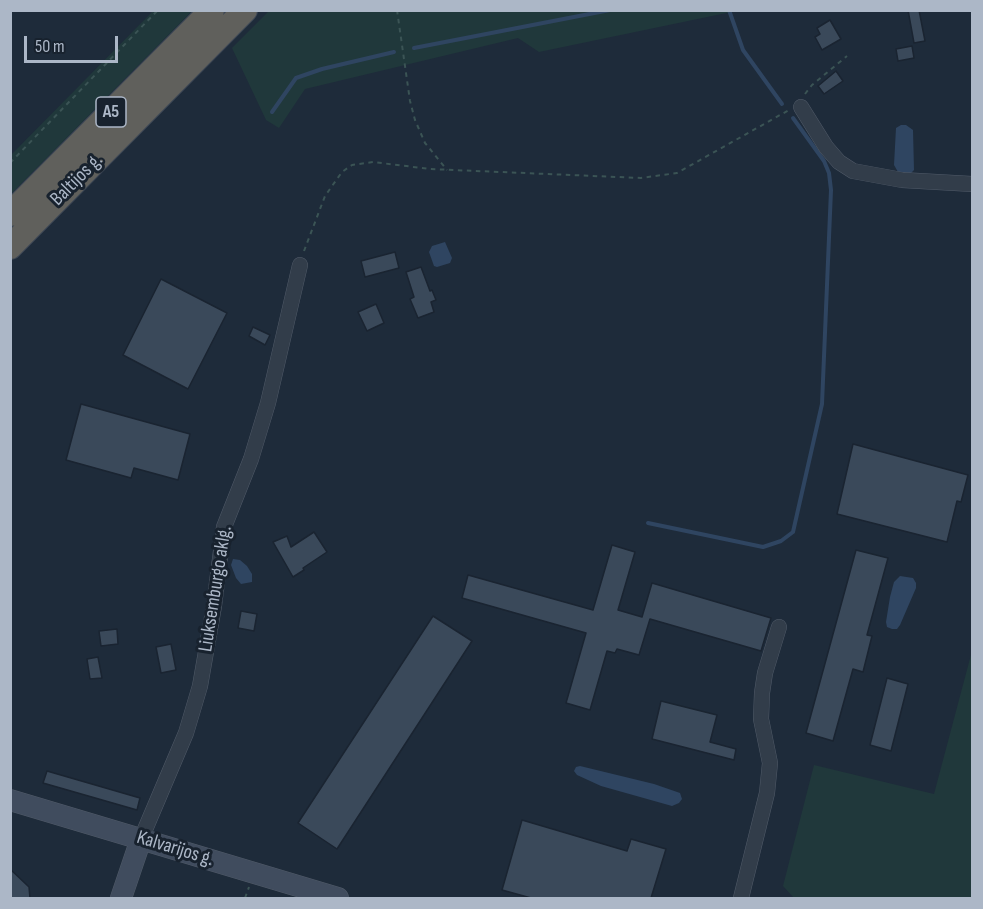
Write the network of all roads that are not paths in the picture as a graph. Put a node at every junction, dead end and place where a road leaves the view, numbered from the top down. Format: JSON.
{"nodes":[{"id":1,"x":212,"y":10,"type":"edge"},
{"id":2,"x":245,"y":10,"type":"edge"},
{"id":3,"x":801,"y":107,"type":"road end"},
{"id":4,"x":972,"y":184,"type":"edge"},
{"id":5,"x":10,"y":214,"type":"edge"},
{"id":6,"x":10,"y":246,"type":"edge"},
{"id":7,"x":300,"y":265,"type":"road end"},
{"id":8,"x":779,"y":627,"type":"dead end"},
{"id":9,"x":10,"y":800,"type":"edge"},
{"id":10,"x":141,"y":839,"type":"junction"},
{"id":11,"x":121,"y":898,"type":"edge"},
{"id":12,"x":338,"y":898,"type":"edge"},
{"id":13,"x":741,"y":898,"type":"edge"}],
"edges":[{"from":1,"to":5,"type":"highway","name":"Baltijos g.","number":"A5"},
{"from":2,"to":6,"type":"highway","name":"Baltijos g.","number":"A5"},
{"from":3,"to":4,"type":"street"},
{"from":7,"to":10,"type":"street","name":"Liuksemburgo aklg."},
{"from":8,"to":13,"type":"street"},
{"from":9,"to":10,"type":"main road","name":"Kalvarijos g."},
{"from":10,"to":11,"type":"main road"},
{"from":10,"to":12,"type":"main road","name":"Kalvarijos g."}]}
